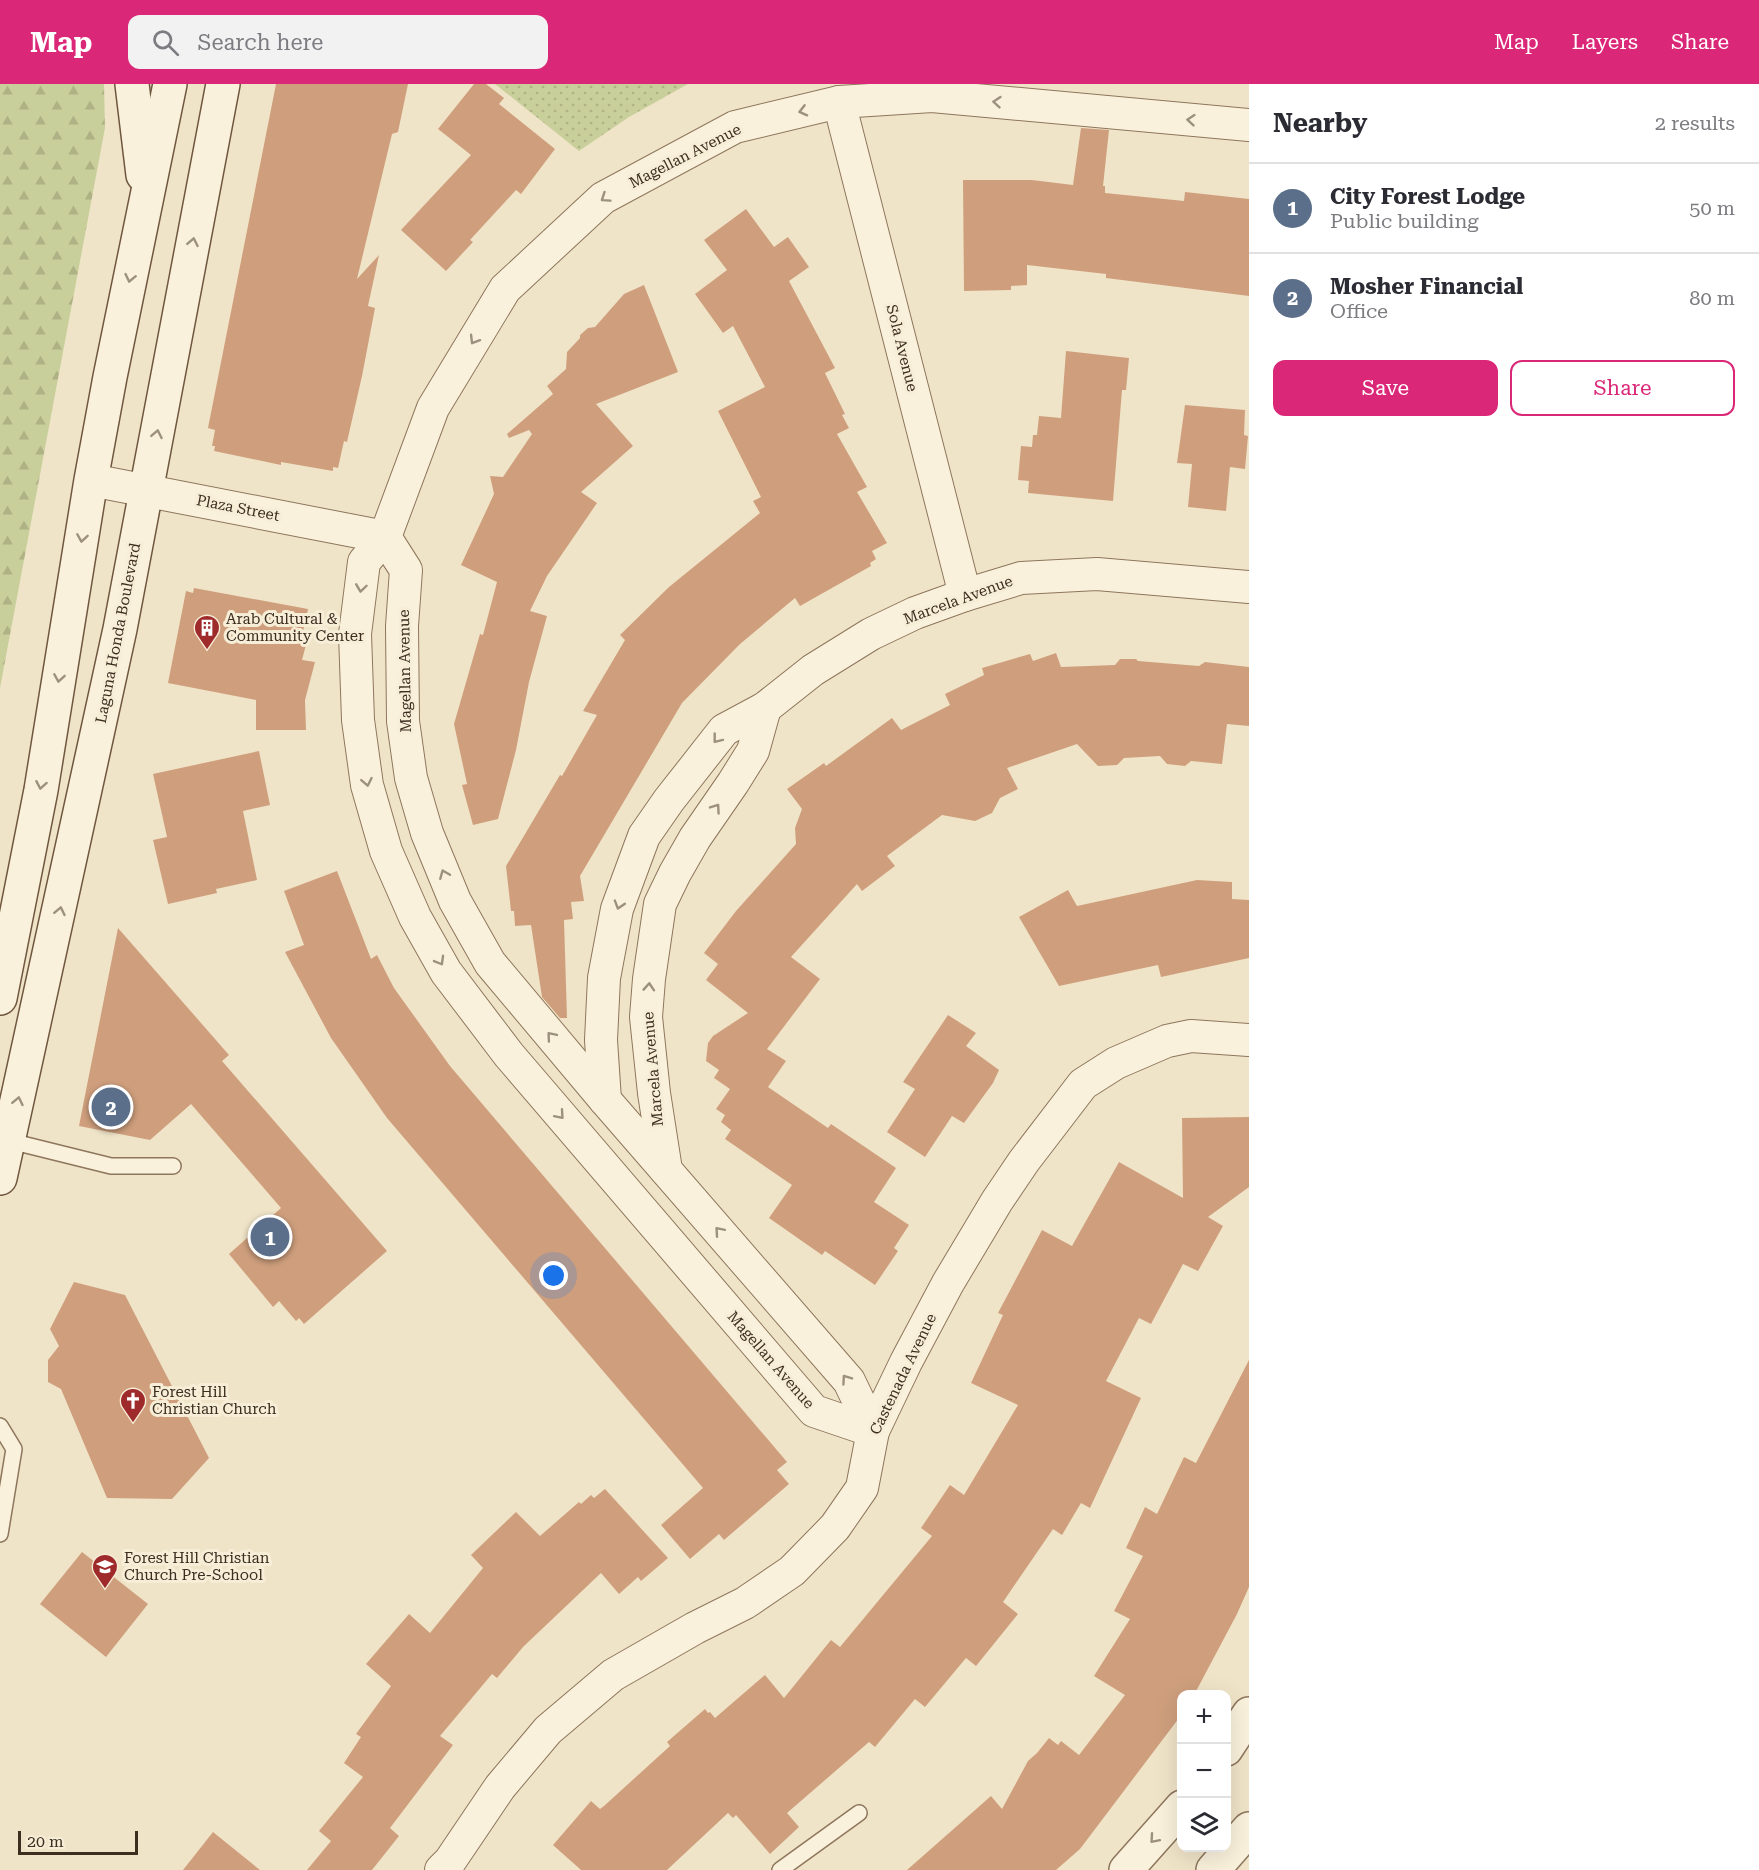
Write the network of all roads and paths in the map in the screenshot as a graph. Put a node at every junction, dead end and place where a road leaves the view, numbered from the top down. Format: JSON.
{"nodes":[{"id":1,"x":132,"y":84,"type":"edge"},
{"id":2,"x":170,"y":84,"type":"edge"},
{"id":3,"x":223,"y":84,"type":"edge"},
{"id":4,"x":839,"y":102,"type":"junction"},
{"id":5,"x":1249,"y":125,"type":"edge"},
{"id":6,"x":146,"y":200,"type":"junction"},
{"id":7,"x":91,"y":480,"type":"junction"},
{"id":8,"x":146,"y":491,"type":"junction"},
{"id":9,"x":385,"y":537,"type":"junction"},
{"id":10,"x":1249,"y":587,"type":"edge"},
{"id":11,"x":965,"y":595,"type":"junction"},
{"id":12,"x":765,"y":708,"type":"junction"},
{"id":13,"x":0,"y":998,"type":"edge"},
{"id":14,"x":1249,"y":1040,"type":"edge"},
{"id":15,"x":604,"y":1100,"type":"junction"},
{"id":16,"x":10,"y":1141,"type":"junction"},
{"id":17,"x":173,"y":1166,"type":"dead end"},
{"id":18,"x":666,"y":1170,"type":"junction"},
{"id":19,"x":0,"y":1179,"type":"edge"},
{"id":20,"x":0,"y":1426,"type":"edge"},
{"id":21,"x":873,"y":1431,"type":"junction"},
{"id":22,"x":0,"y":1534,"type":"edge"},
{"id":23,"x":1249,"y":1714,"type":"edge"},
{"id":24,"x":1230,"y":1744,"type":"edge"},
{"id":25,"x":859,"y":1813,"type":"dead end"},
{"id":26,"x":1177,"y":1813,"type":"edge"},
{"id":27,"x":1249,"y":1829,"type":"edge"},
{"id":28,"x":441,"y":1870,"type":"edge"},
{"id":29,"x":780,"y":1870,"type":"edge"},
{"id":30,"x":1126,"y":1870,"type":"edge"},
{"id":31,"x":1213,"y":1870,"type":"edge"}],
"edges":[{"from":1,"to":6,"type":"main road"},
{"from":2,"to":6,"type":"main road"},
{"from":8,"to":3,"type":"main road","name":"Laguna Honda Boulevard","one_way":true},
{"from":5,"to":4,"type":"street","name":"Magellan Avenue","one_way":true},
{"from":4,"to":9,"type":"street","name":"Magellan Avenue","one_way":true},
{"from":4,"to":11,"type":"street","name":"Sola Avenue"},
{"from":6,"to":7,"type":"main road","one_way":true},
{"from":7,"to":8,"type":"street","name":"Plaza Street"},
{"from":7,"to":13,"type":"main road","one_way":true},
{"from":8,"to":9,"type":"street","name":"Plaza Street"},
{"from":16,"to":8,"type":"main road","name":"Laguna Honda Boulevard","one_way":true},
{"from":15,"to":9,"type":"street","name":"Magellan Avenue","one_way":true},
{"from":9,"to":21,"type":"street","name":"Magellan Avenue","one_way":true},
{"from":10,"to":11,"type":"street","name":"Marcela Avenue"},
{"from":11,"to":12,"type":"street","name":"Marcela Avenue"},
{"from":12,"to":15,"type":"street","name":"Marcela Avenue","one_way":true},
{"from":18,"to":12,"type":"street","name":"Marcela Avenue","one_way":true},
{"from":14,"to":21,"type":"street","name":"Castenada Avenue"},
{"from":15,"to":18,"type":"street","name":"Magellan Avenue"},
{"from":16,"to":17,"type":"lane"},
{"from":16,"to":19,"type":"main road","name":"Laguna Honda Boulevard"},
{"from":21,"to":18,"type":"street","name":"Magellan Avenue","one_way":true},
{"from":20,"to":22,"type":"lane"},
{"from":21,"to":28,"type":"street","name":"Castenada Avenue"},
{"from":23,"to":24,"type":"main road"},
{"from":25,"to":29,"type":"lane"},
{"from":26,"to":30,"type":"main road","one_way":true},
{"from":27,"to":31,"type":"main road"}]}
